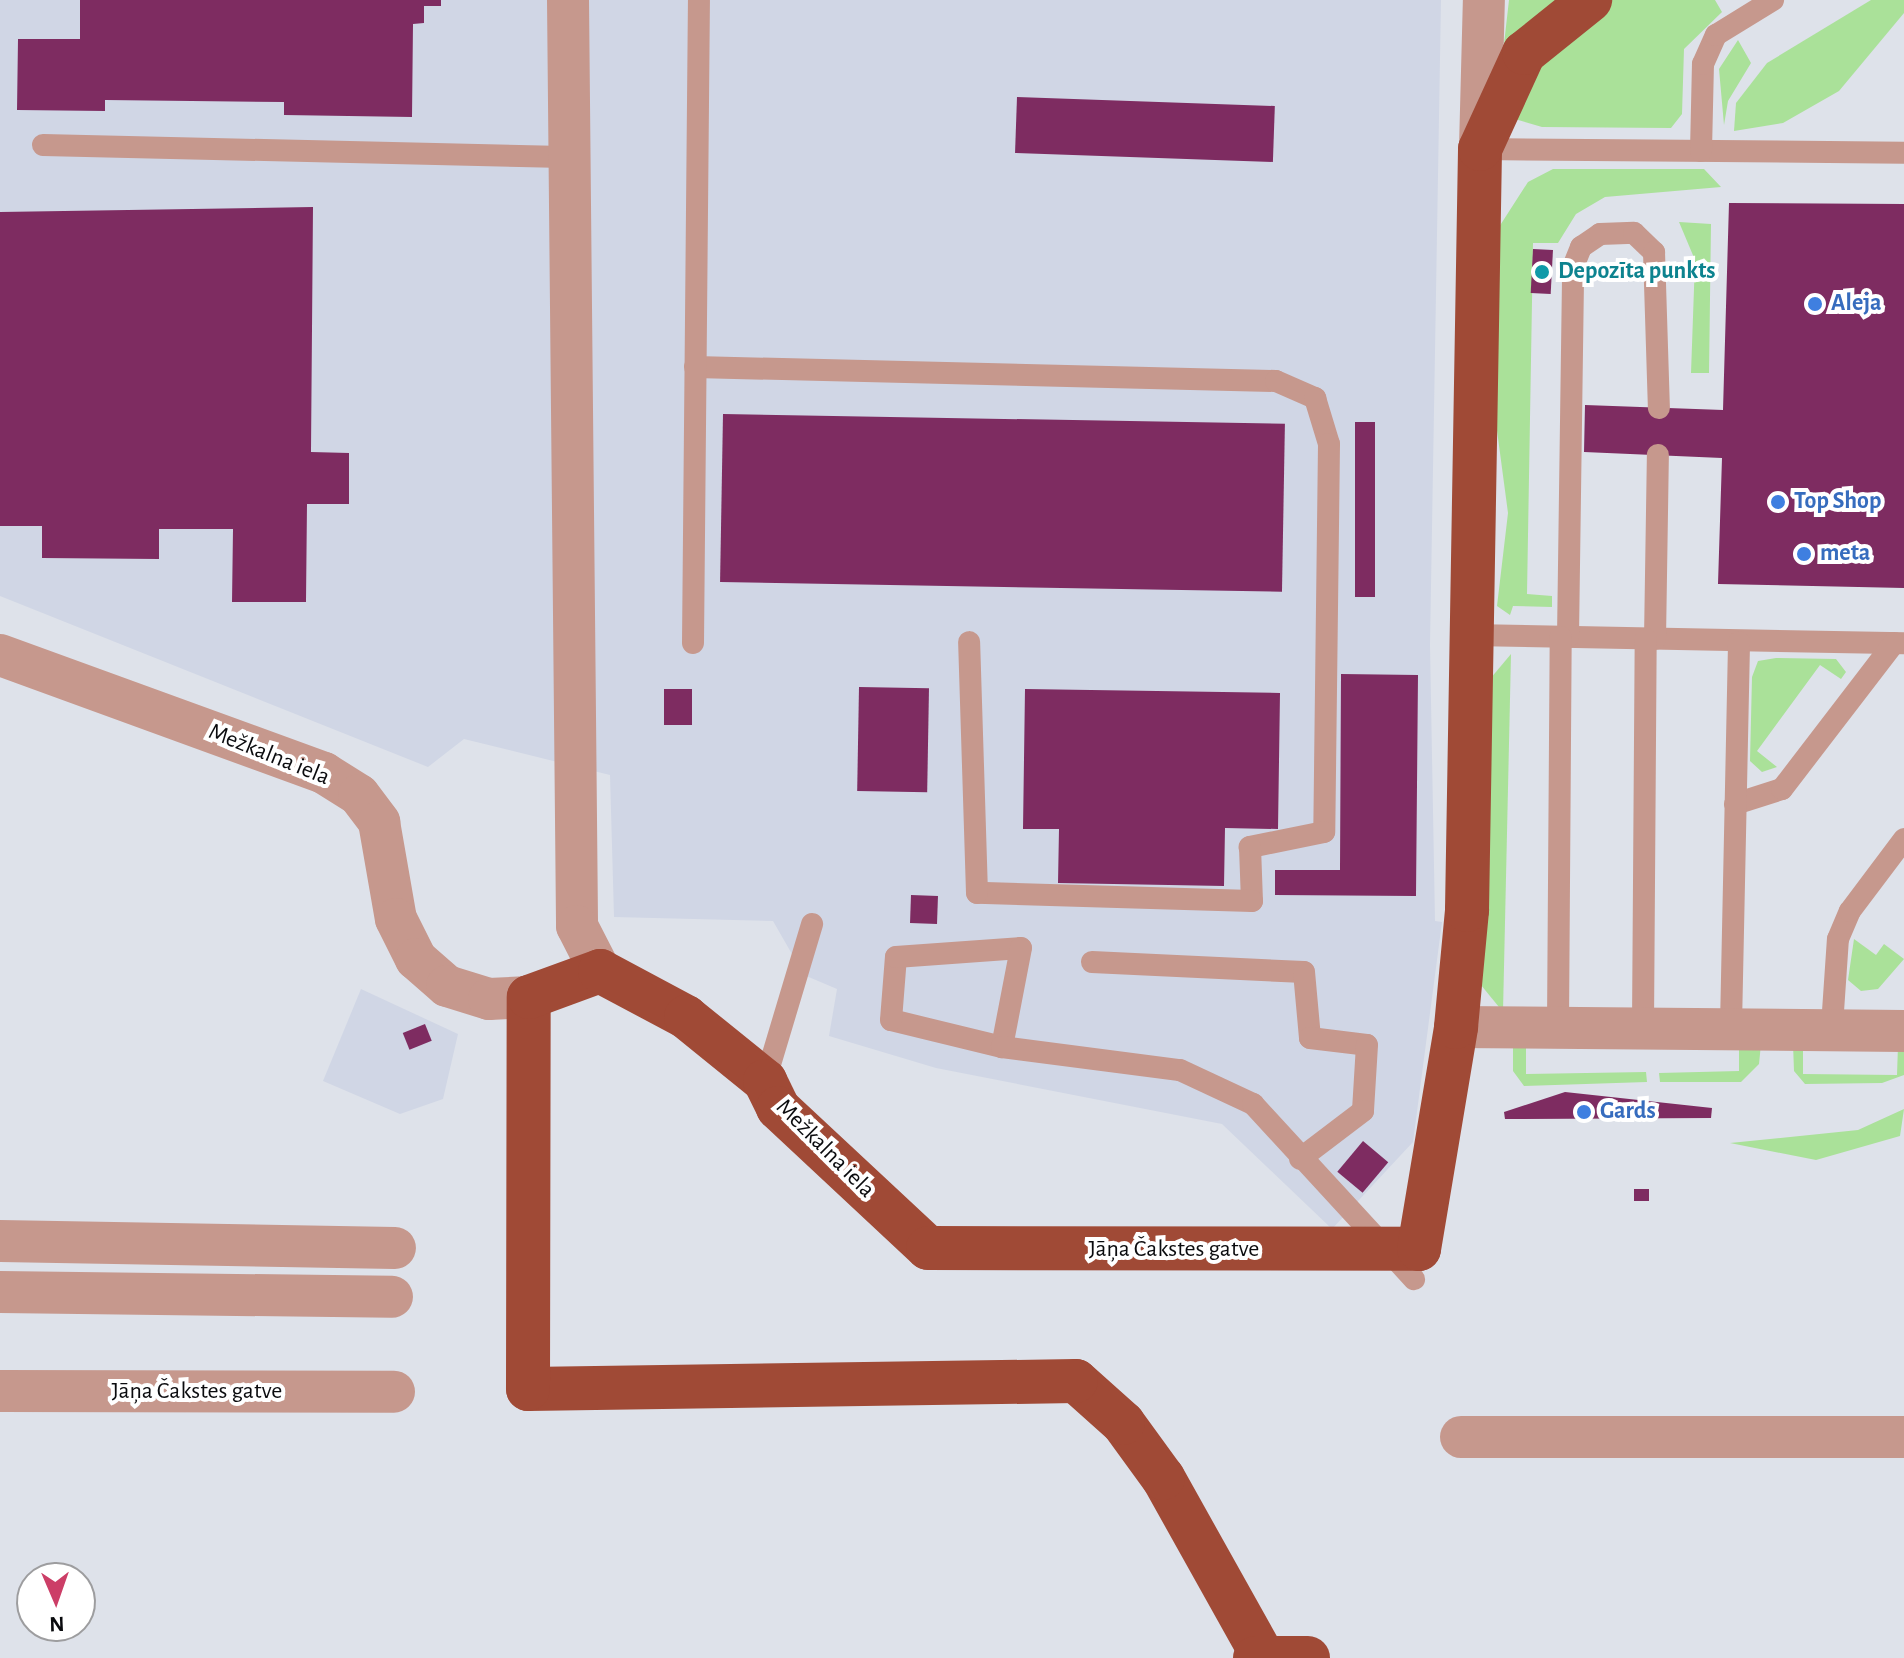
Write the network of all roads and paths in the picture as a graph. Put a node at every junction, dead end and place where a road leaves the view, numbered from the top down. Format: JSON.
{"nodes":[{"id":1,"x":568,"y":0,"type":"edge"},
{"id":2,"x":699,"y":0,"type":"edge"},
{"id":3,"x":1484,"y":0,"type":"edge"},
{"id":4,"x":1590,"y":0,"type":"edge"},
{"id":5,"x":1773,"y":0,"type":"edge"},
{"id":6,"x":43,"y":145,"type":"dead end"},
{"id":7,"x":1480,"y":149,"type":"junction"},
{"id":8,"x":1701,"y":151,"type":"junction"},
{"id":9,"x":1904,"y":153,"type":"edge"},
{"id":10,"x":564,"y":157,"type":"junction"},
{"id":11,"x":695,"y":367,"type":"junction"},
{"id":12,"x":1659,"y":408,"type":"dead end"},
{"id":13,"x":1658,"y":455,"type":"dead end"},
{"id":14,"x":1471,"y":635,"type":"junction"},
{"id":15,"x":1565,"y":637,"type":"junction"},
{"id":16,"x":1650,"y":639,"type":"junction"},
{"id":17,"x":969,"y":642,"type":"dead end"},
{"id":18,"x":1739,"y":642,"type":"junction"},
{"id":19,"x":693,"y":643,"type":"dead end"},
{"id":20,"x":1899,"y":643,"type":"edge"},
{"id":21,"x":0,"y":655,"type":"edge"},
{"id":22,"x":1735,"y":804,"type":"junction"},
{"id":23,"x":1904,"y":839,"type":"edge"},
{"id":24,"x":812,"y":924,"type":"dead end"},
{"id":25,"x":1092,"y":962,"type":"dead end"},
{"id":26,"x":600,"y":971,"type":"junction"},
{"id":27,"x":529,"y":997,"type":"junction"},
{"id":28,"x":1902,"y":1023,"type":"edge"},
{"id":29,"x":1558,"y":1026,"type":"junction"},
{"id":30,"x":1643,"y":1026,"type":"junction"},
{"id":31,"x":1731,"y":1026,"type":"junction"},
{"id":32,"x":1832,"y":1026,"type":"junction"},
{"id":33,"x":1456,"y":1027,"type":"junction"},
{"id":34,"x":1002,"y":1047,"type":"junction"},
{"id":35,"x":765,"y":1081,"type":"junction"},
{"id":36,"x":1300,"y":1159,"type":"junction"},
{"id":37,"x":0,"y":1241,"type":"edge"},
{"id":38,"x":216,"y":1247,"type":"junction"},
{"id":39,"x":395,"y":1248,"type":"dead end"},
{"id":40,"x":928,"y":1248,"type":"joint"},
{"id":41,"x":1416,"y":1264,"type":"junction"},
{"id":42,"x":0,"y":1292,"type":"edge"},
{"id":43,"x":122,"y":1292,"type":"junction"},
{"id":44,"x":392,"y":1297,"type":"dead end"},
{"id":45,"x":0,"y":1391,"type":"edge"},
{"id":46,"x":394,"y":1392,"type":"dead end"},
{"id":47,"x":1461,"y":1437,"type":"dead end"},
{"id":48,"x":1904,"y":1437,"type":"edge"},
{"id":49,"x":1258,"y":1656,"type":"edge"},
{"id":50,"x":1308,"y":1658,"type":"edge"}],
"edges":[{"from":1,"to":10,"type":"street"},
{"from":2,"to":11,"type":"lane"},
{"from":3,"to":7,"type":"street"},
{"from":4,"to":7,"type":"highway"},
{"from":5,"to":8,"type":"lane"},
{"from":6,"to":10,"type":"lane"},
{"from":7,"to":8,"type":"lane"},
{"from":7,"to":14,"type":"highway"},
{"from":8,"to":9,"type":"lane"},
{"from":10,"to":26,"type":"street"},
{"from":11,"to":17,"type":"lane"},
{"from":11,"to":19,"type":"lane"},
{"from":12,"to":15,"type":"lane"},
{"from":13,"to":16,"type":"lane"},
{"from":14,"to":15,"type":"lane"},
{"from":14,"to":33,"type":"highway"},
{"from":15,"to":16,"type":"lane"},
{"from":15,"to":29,"type":"lane"},
{"from":16,"to":18,"type":"lane"},
{"from":16,"to":30,"type":"lane"},
{"from":18,"to":20,"type":"lane"},
{"from":18,"to":22,"type":"lane"},
{"from":20,"to":22,"type":"lane"},
{"from":21,"to":27,"type":"street","name":"Mežkalna iela"},
{"from":22,"to":31,"type":"lane"},
{"from":23,"to":32,"type":"lane"},
{"from":24,"to":35,"type":"lane"},
{"from":25,"to":36,"type":"lane"},
{"from":26,"to":27,"type":"highway","name":"Mežkalna iela"},
{"from":26,"to":35,"type":"highway","name":"Mežkalna iela"},
{"from":27,"to":49,"type":"highway"},
{"from":28,"to":32,"type":"street"},
{"from":29,"to":30,"type":"street"},
{"from":29,"to":33,"type":"street"},
{"from":30,"to":31,"type":"street"},
{"from":31,"to":32,"type":"street"},
{"from":33,"to":41,"type":"highway"},
{"from":34,"to":34,"type":"lane"},
{"from":34,"to":36,"type":"lane"},
{"from":35,"to":40,"type":"highway","name":"Mežkalna iela"},
{"from":36,"to":41,"type":"lane"},
{"from":37,"to":38,"type":"street"},
{"from":38,"to":39,"type":"street"},
{"from":38,"to":43,"type":"street"},
{"from":40,"to":41,"type":"highway","name":"Jāņa Čakstes gatve"},
{"from":42,"to":43,"type":"street"},
{"from":43,"to":44,"type":"street"},
{"from":45,"to":46,"type":"street","name":"Jāņa Čakstes gatve"},
{"from":47,"to":48,"type":"street"},
{"from":49,"to":50,"type":"highway"}]}
